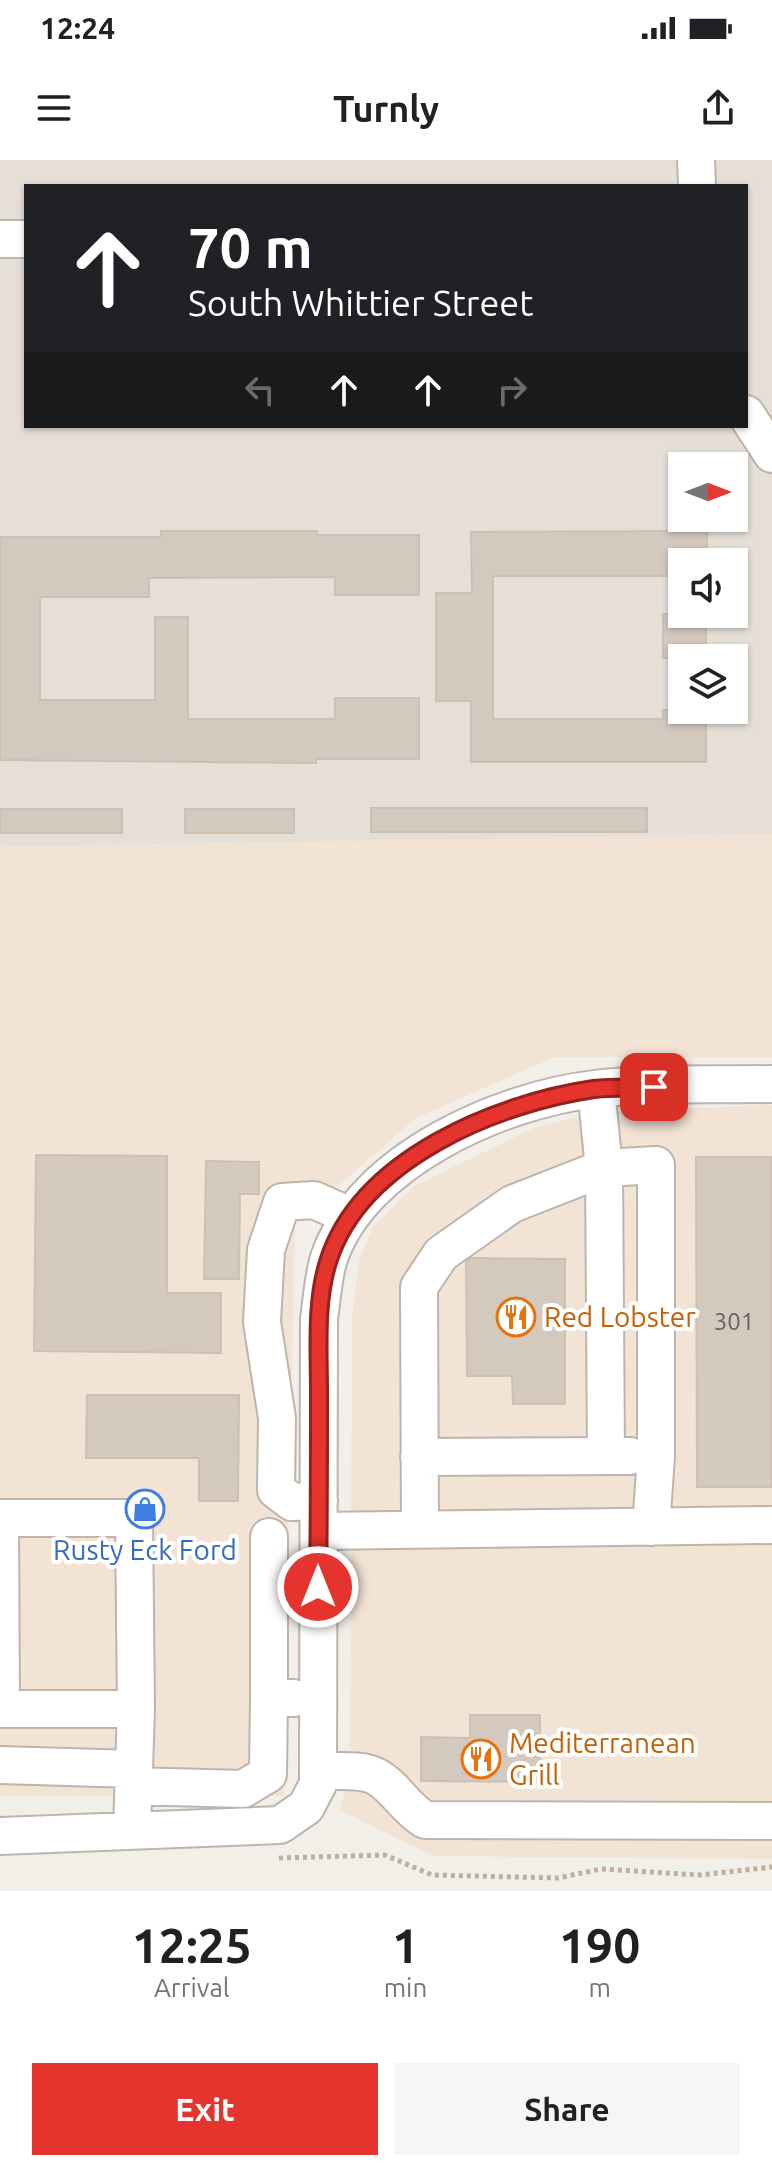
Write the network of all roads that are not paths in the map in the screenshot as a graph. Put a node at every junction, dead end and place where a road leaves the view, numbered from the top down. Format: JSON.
{"nodes":[{"id":1,"x":696,"y":160,"type":"edge"},
{"id":2,"x":697,"y":184,"type":"edge"},
{"id":3,"x":0,"y":239,"type":"edge"},
{"id":4,"x":24,"y":239,"type":"edge"},
{"id":5,"x":748,"y":417,"type":"edge"},
{"id":6,"x":772,"y":454,"type":"edge"},
{"id":7,"x":772,"y":1084,"type":"edge"},
{"id":8,"x":596,"y":1089,"type":"junction"},
{"id":9,"x":604,"y":1168,"type":"junction"},
{"id":10,"x":350,"y":1216,"type":"junction"},
{"id":11,"x":319,"y":1369,"type":"junction"},
{"id":12,"x":271,"y":1382,"type":"junction"},
{"id":13,"x":606,"y":1456,"type":"junction"},
{"id":14,"x":656,"y":1456,"type":"junction"},
{"id":15,"x":419,"y":1457,"type":"junction"},
{"id":16,"x":319,"y":1516,"type":"junction"},
{"id":17,"x":1,"y":1518,"type":"edge"},
{"id":18,"x":772,"y":1525,"type":"edge"},
{"id":19,"x":651,"y":1527,"type":"junction"},
{"id":20,"x":420,"y":1529,"type":"junction"},
{"id":21,"x":269,"y":1537,"type":"dead end"},
{"id":22,"x":269,"y":1698,"type":"junction"},
{"id":23,"x":318,"y":1698,"type":"junction"},
{"id":24,"x":1,"y":1709,"type":"edge"},
{"id":25,"x":136,"y":1709,"type":"junction"},
{"id":26,"x":0,"y":1765,"type":"edge"},
{"id":27,"x":318,"y":1771,"type":"junction"},
{"id":28,"x":133,"y":1778,"type":"junction"},
{"id":29,"x":772,"y":1821,"type":"edge"},
{"id":30,"x":132,"y":1830,"type":"junction"},
{"id":31,"x":0,"y":1836,"type":"edge"}],
"edges":[{"from":1,"to":2,"type":"street"},
{"from":3,"to":4,"type":"street"},
{"from":5,"to":6,"type":"street"},
{"from":7,"to":8,"type":"street"},
{"from":8,"to":9,"type":"street"},
{"from":8,"to":10,"type":"street"},
{"from":9,"to":13,"type":"street"},
{"from":9,"to":14,"type":"street"},
{"from":9,"to":15,"type":"street"},
{"from":10,"to":11,"type":"street"},
{"from":10,"to":12,"type":"street"},
{"from":11,"to":12,"type":"street"},
{"from":11,"to":16,"type":"street"},
{"from":12,"to":16,"type":"street"},
{"from":13,"to":14,"type":"street"},
{"from":13,"to":15,"type":"street"},
{"from":14,"to":19,"type":"street"},
{"from":15,"to":20,"type":"street"},
{"from":16,"to":20,"type":"street"},
{"from":16,"to":23,"type":"street"},
{"from":17,"to":24,"type":"street"},
{"from":17,"to":25,"type":"street"},
{"from":18,"to":19,"type":"street"},
{"from":19,"to":20,"type":"street"},
{"from":21,"to":22,"type":"street"},
{"from":22,"to":23,"type":"street"},
{"from":22,"to":28,"type":"street"},
{"from":23,"to":27,"type":"street"},
{"from":24,"to":25,"type":"street"},
{"from":25,"to":28,"type":"street"},
{"from":26,"to":28,"type":"street"},
{"from":27,"to":29,"type":"street"},
{"from":27,"to":30,"type":"street"},
{"from":28,"to":30,"type":"street"},
{"from":30,"to":31,"type":"street"}]}
